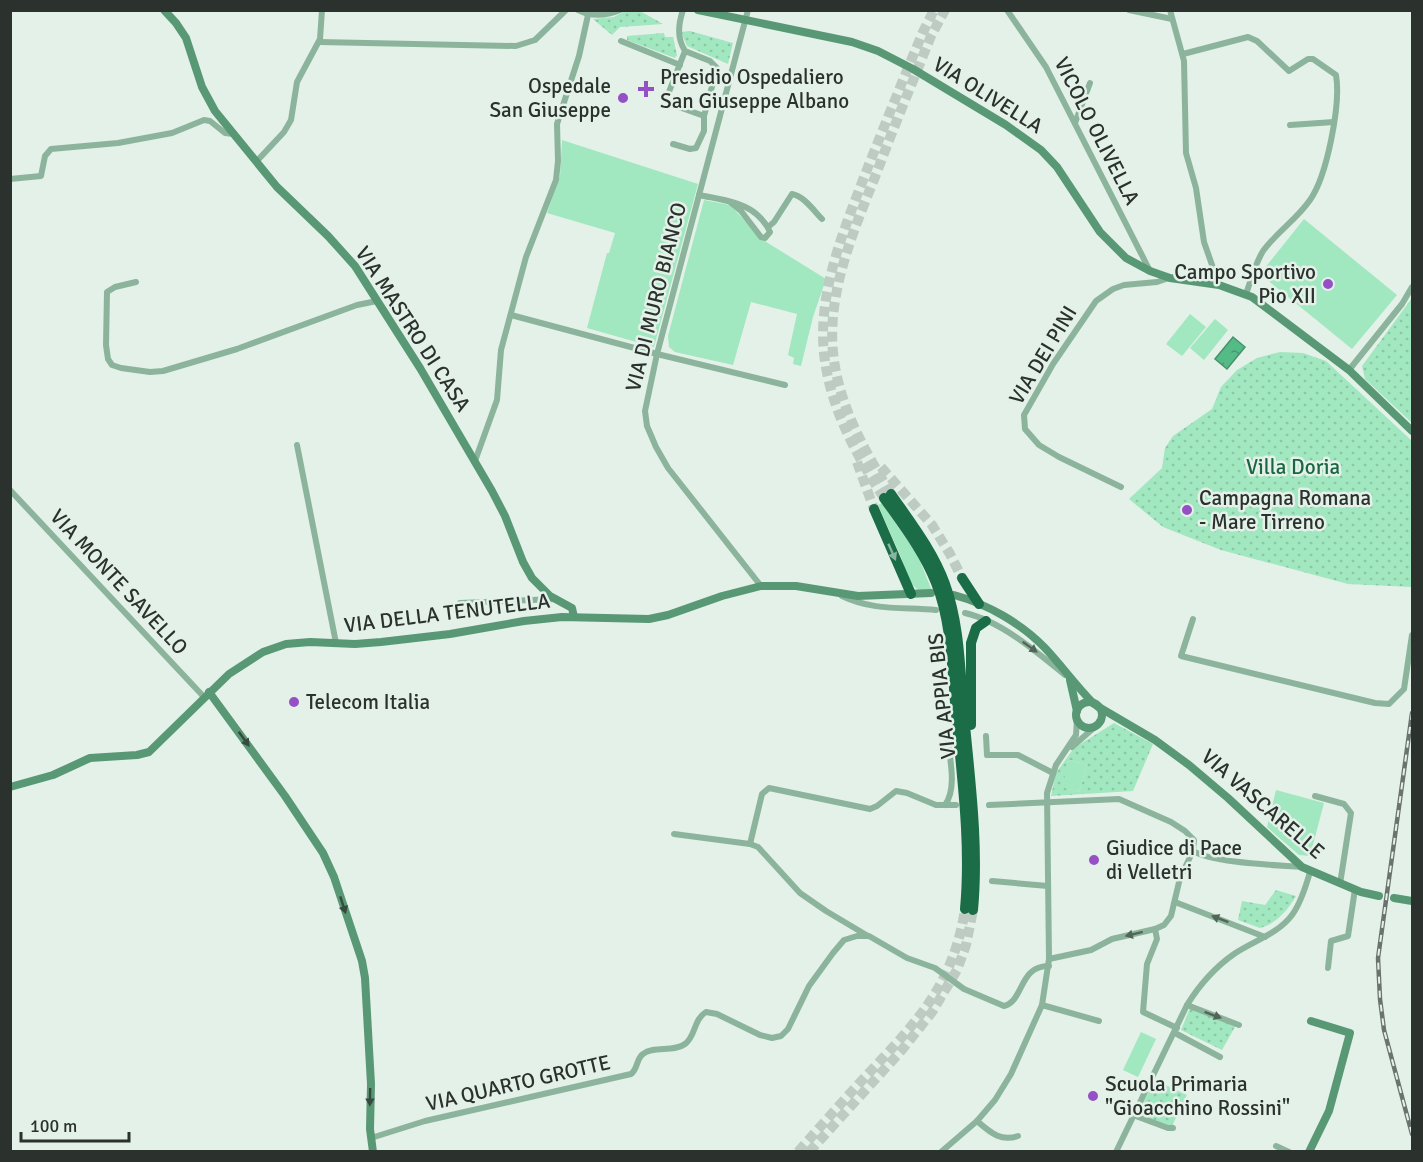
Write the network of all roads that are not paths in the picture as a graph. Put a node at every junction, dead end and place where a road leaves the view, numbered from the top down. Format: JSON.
{"nodes":[{"id":1,"x":164,"y":10,"type":"edge"},
{"id":2,"x":322,"y":10,"type":"edge"},
{"id":3,"x":566,"y":10,"type":"edge"},
{"id":4,"x":578,"y":10,"type":"edge"},
{"id":5,"x":620,"y":10,"type":"edge"},
{"id":6,"x":683,"y":10,"type":"edge"},
{"id":7,"x":698,"y":10,"type":"edge"},
{"id":8,"x":748,"y":10,"type":"edge"},
{"id":9,"x":1007,"y":10,"type":"edge"},
{"id":10,"x":1129,"y":10,"type":"edge"},
{"id":11,"x":1170,"y":10,"type":"edge"},
{"id":12,"x":588,"y":15,"type":"junction"},
{"id":13,"x":1172,"y":19,"type":"junction"},
{"id":14,"x":745,"y":21,"type":"junction"},
{"id":15,"x":621,"y":41,"type":"dead end"},
{"id":16,"x":319,"y":42,"type":"junction"},
{"id":17,"x":686,"y":51,"type":"junction"},
{"id":18,"x":1183,"y":54,"type":"junction"},
{"id":19,"x":680,"y":65,"type":"junction"},
{"id":20,"x":1090,"y":83,"type":"dead end"},
{"id":21,"x":704,"y":116,"type":"junction"},
{"id":22,"x":1334,"y":122,"type":"junction"},
{"id":23,"x":1075,"y":123,"type":"junction"},
{"id":24,"x":1290,"y":125,"type":"dead end"},
{"id":25,"x":233,"y":134,"type":"junction"},
{"id":26,"x":673,"y":144,"type":"dead end"},
{"id":27,"x":256,"y":162,"type":"junction"},
{"id":28,"x":10,"y":179,"type":"edge"},
{"id":29,"x":699,"y":195,"type":"junction"},
{"id":30,"x":730,"y":202,"type":"junction"},
{"id":31,"x":822,"y":219,"type":"dead end"},
{"id":32,"x":768,"y":227,"type":"junction"},
{"id":33,"x":1150,"y":271,"type":"junction"},
{"id":34,"x":1170,"y":278,"type":"junction"},
{"id":35,"x":136,"y":282,"type":"dead end"},
{"id":36,"x":1219,"y":285,"type":"junction"},
{"id":37,"x":1413,"y":287,"type":"edge"},
{"id":38,"x":1246,"y":294,"type":"junction"},
{"id":39,"x":377,"y":301,"type":"junction"},
{"id":40,"x":510,"y":315,"type":"junction"},
{"id":41,"x":657,"y":354,"type":"junction"},
{"id":42,"x":1349,"y":370,"type":"junction"},
{"id":43,"x":785,"y":385,"type":"dead end"},
{"id":44,"x":1413,"y":431,"type":"edge"},
{"id":45,"x":297,"y":445,"type":"dead end"},
{"id":46,"x":475,"y":461,"type":"junction"},
{"id":47,"x":1121,"y":487,"type":"dead end"},
{"id":48,"x":10,"y":490,"type":"edge"},
{"id":49,"x":888,"y":496,"type":"tunnel mouth"},
{"id":50,"x":874,"y":509,"type":"tunnel mouth"},
{"id":51,"x":962,"y":579,"type":"tunnel mouth"},
{"id":52,"x":761,"y":586,"type":"junction"},
{"id":53,"x":937,"y":586,"type":"junction"},
{"id":54,"x":839,"y":594,"type":"junction"},
{"id":55,"x":910,"y":594,"type":"junction"},
{"id":56,"x":954,"y":595,"type":"dead end"},
{"id":57,"x":556,"y":599,"type":"junction"},
{"id":58,"x":460,"y":603,"type":"dead end"},
{"id":59,"x":979,"y":604,"type":"junction"},
{"id":60,"x":936,"y":610,"type":"dead end"},
{"id":61,"x":965,"y":613,"type":"dead end"},
{"id":62,"x":574,"y":617,"type":"junction"},
{"id":63,"x":1193,"y":620,"type":"dead end"},
{"id":64,"x":986,"y":621,"type":"junction"},
{"id":65,"x":1413,"y":635,"type":"edge"},
{"id":66,"x":336,"y":644,"type":"junction"},
{"id":67,"x":1070,"y":679,"type":"junction"},
{"id":68,"x":207,"y":694,"type":"junction"},
{"id":69,"x":1096,"y":705,"type":"junction"},
{"id":70,"x":1077,"y":715,"type":"junction"},
{"id":71,"x":1098,"y":724,"type":"junction"},
{"id":72,"x":1131,"y":726,"type":"junction"},
{"id":73,"x":986,"y":736,"type":"dead end"},
{"id":74,"x":948,"y":741,"type":"dead end"},
{"id":75,"x":1066,"y":751,"type":"junction"},
{"id":76,"x":969,"y":765,"type":"junction"},
{"id":77,"x":1053,"y":773,"type":"junction"},
{"id":78,"x":10,"y":787,"type":"edge"},
{"id":79,"x":1315,"y":796,"type":"dead end"},
{"id":80,"x":1047,"y":803,"type":"junction"},
{"id":81,"x":945,"y":805,"type":"junction"},
{"id":82,"x":956,"y":805,"type":"dead end"},
{"id":83,"x":989,"y":805,"type":"dead end"},
{"id":84,"x":969,"y":818,"type":"junction"},
{"id":85,"x":674,"y":834,"type":"dead end"},
{"id":86,"x":750,"y":844,"type":"junction"},
{"id":87,"x":1193,"y":851,"type":"junction"},
{"id":88,"x":1306,"y":870,"type":"junction"},
{"id":89,"x":992,"y":881,"type":"dead end"},
{"id":90,"x":1340,"y":884,"type":"junction"},
{"id":91,"x":1048,"y":886,"type":"junction"},
{"id":92,"x":1355,"y":890,"type":"junction"},
{"id":93,"x":1379,"y":896,"type":"dead end"},
{"id":94,"x":1394,"y":898,"type":"dead end"},
{"id":95,"x":1413,"y":901,"type":"edge"},
{"id":96,"x":1175,"y":902,"type":"junction"},
{"id":97,"x":969,"y":910,"type":"tunnel mouth"},
{"id":98,"x":1155,"y":929,"type":"junction"},
{"id":99,"x":869,"y":936,"type":"junction"},
{"id":100,"x":1265,"y":937,"type":"junction"},
{"id":101,"x":1049,"y":962,"type":"junction"},
{"id":102,"x":1328,"y":968,"type":"dead end"},
{"id":103,"x":1042,"y":1005,"type":"junction"},
{"id":104,"x":1187,"y":1005,"type":"junction"},
{"id":105,"x":1099,"y":1021,"type":"dead end"},
{"id":106,"x":1311,"y":1021,"type":"dead end"},
{"id":107,"x":1239,"y":1025,"type":"dead end"},
{"id":108,"x":1176,"y":1030,"type":"junction"},
{"id":109,"x":1220,"y":1056,"type":"dead end"},
{"id":110,"x":1133,"y":1115,"type":"junction"},
{"id":111,"x":977,"y":1121,"type":"junction"},
{"id":112,"x":1173,"y":1128,"type":"dead end"},
{"id":113,"x":1018,"y":1137,"type":"dead end"},
{"id":114,"x":371,"y":1138,"type":"junction"},
{"id":115,"x":1276,"y":1146,"type":"dead end"},
{"id":116,"x":373,"y":1152,"type":"edge"},
{"id":117,"x":941,"y":1152,"type":"edge"},
{"id":118,"x":1116,"y":1152,"type":"edge"},
{"id":119,"x":1289,"y":1152,"type":"edge"},
{"id":120,"x":1309,"y":1152,"type":"edge"}],
"edges":[{"from":1,"to":25,"type":"street","name":"VIA MASTRO DI CASA"},
{"from":2,"to":16,"type":"street"},
{"from":3,"to":16,"type":"street"},
{"from":4,"to":12,"type":"street"},
{"from":5,"to":12,"type":"street"},
{"from":6,"to":17,"type":"street"},
{"from":7,"to":14,"type":"street","name":"VIA OLIVELLA"},
{"from":8,"to":14,"type":"street","name":"VIA DI MURO BIANCO"},
{"from":9,"to":23,"type":"street","name":"VICOLO OLIVELLA"},
{"from":10,"to":13,"type":"street"},
{"from":11,"to":13,"type":"street"},
{"from":12,"to":40,"type":"street"},
{"from":13,"to":18,"type":"street"},
{"from":14,"to":29,"type":"street","name":"VIA DI MURO BIANCO"},
{"from":14,"to":33,"type":"street","name":"VIA OLIVELLA"},
{"from":15,"to":19,"type":"street"},
{"from":16,"to":27,"type":"street"},
{"from":17,"to":19,"type":"street"},
{"from":17,"to":21,"type":"street"},
{"from":18,"to":22,"type":"street"},
{"from":18,"to":36,"type":"street"},
{"from":19,"to":21,"type":"street"},
{"from":20,"to":23,"type":"street"},
{"from":21,"to":26,"type":"street"},
{"from":22,"to":24,"type":"street"},
{"from":22,"to":38,"type":"street"},
{"from":23,"to":33,"type":"street","name":"VICOLO OLIVELLA"},
{"from":25,"to":27,"type":"street","name":"VIA MASTRO DI CASA"},
{"from":25,"to":28,"type":"street"},
{"from":27,"to":39,"type":"street","name":"VIA MASTRO DI CASA"},
{"from":29,"to":30,"type":"street"},
{"from":29,"to":41,"type":"street","name":"VIA DI MURO BIANCO"},
{"from":30,"to":32,"type":"street"},
{"from":30,"to":32,"type":"street"},
{"from":31,"to":32,"type":"street"},
{"from":33,"to":34,"type":"street","name":"VIA OLIVELLA"},
{"from":34,"to":36,"type":"street","name":"VIA OLIVELLA"},
{"from":34,"to":47,"type":"street","name":"VIA DEI PINI"},
{"from":35,"to":39,"type":"street"},
{"from":36,"to":38,"type":"street","name":"VIA OLIVELLA"},
{"from":37,"to":42,"type":"street"},
{"from":38,"to":42,"type":"street","name":"VIA OLIVELLA"},
{"from":39,"to":46,"type":"street","name":"VIA MASTRO DI CASA"},
{"from":40,"to":41,"type":"street"},
{"from":40,"to":46,"type":"street"},
{"from":41,"to":43,"type":"street"},
{"from":41,"to":52,"type":"street","name":"VIA DI MURO BIANCO"},
{"from":42,"to":44,"type":"street","name":"VIA OLIVELLA"},
{"from":45,"to":66,"type":"street"},
{"from":46,"to":57,"type":"street","name":"VIA MASTRO DI CASA"},
{"from":48,"to":68,"type":"street","name":"VIA MONTE SAVELLO"},
{"from":49,"to":53,"type":"highway","name":"VIA APPIA BIS"},
{"from":50,"to":55,"type":"highway","one_way":true},
{"from":51,"to":59,"type":"highway"},
{"from":52,"to":54,"type":"street"},
{"from":52,"to":62,"type":"street"},
{"from":53,"to":55,"type":"street"},
{"from":53,"to":76,"type":"highway","name":"VIA APPIA BIS"},
{"from":53,"to":84,"type":"highway","name":"VIA APPIA BIS"},
{"from":54,"to":55,"type":"street"},
{"from":54,"to":60,"type":"street"},
{"from":56,"to":59,"type":"street","name":"VIA VASCARELLE"},
{"from":57,"to":58,"type":"street"},
{"from":57,"to":62,"type":"street","name":"VIA MASTRO DI CASA"},
{"from":59,"to":67,"type":"street","name":"VIA VASCARELLE"},
{"from":61,"to":64,"type":"street"},
{"from":62,"to":66,"type":"street","name":"VIA DELLA TENUTELLA"},
{"from":63,"to":65,"type":"street"},
{"from":64,"to":67,"type":"street","one_way":true},
{"from":64,"to":76,"type":"highway"},
{"from":66,"to":68,"type":"street","name":"VIA DELLA TENUTELLA"},
{"from":67,"to":69,"type":"street","name":"VIA VASCARELLE"},
{"from":67,"to":70,"type":"street","name":"VIA VASCARELLE"},
{"from":68,"to":78,"type":"street","name":"VIA DELLA TENUTELLA"},
{"from":68,"to":114,"type":"street","one_way":true},
{"from":69,"to":70,"type":"street"},
{"from":69,"to":71,"type":"street"},
{"from":69,"to":72,"type":"street","name":"VIA VASCARELLE"},
{"from":70,"to":71,"type":"street"},
{"from":70,"to":75,"type":"street"},
{"from":71,"to":72,"type":"street","name":"VIA VASCARELLE"},
{"from":71,"to":75,"type":"street"},
{"from":72,"to":88,"type":"street","name":"VIA VASCARELLE"},
{"from":73,"to":77,"type":"street"},
{"from":74,"to":81,"type":"street"},
{"from":75,"to":77,"type":"street"},
{"from":76,"to":84,"type":"highway","name":"VIA APPIA BIS"},
{"from":77,"to":80,"type":"street"},
{"from":79,"to":90,"type":"street"},
{"from":80,"to":83,"type":"street"},
{"from":80,"to":87,"type":"street"},
{"from":80,"to":91,"type":"street"},
{"from":81,"to":82,"type":"street"},
{"from":81,"to":86,"type":"street"},
{"from":84,"to":97,"type":"highway","name":"VIA APPIA BIS"},
{"from":85,"to":86,"type":"street"},
{"from":86,"to":99,"type":"street"},
{"from":87,"to":88,"type":"street"},
{"from":87,"to":96,"type":"street"},
{"from":88,"to":90,"type":"street","name":"VIA VASCARELLE"},
{"from":88,"to":100,"type":"street"},
{"from":89,"to":91,"type":"street"},
{"from":90,"to":92,"type":"street","name":"VIA VASCARELLE"},
{"from":91,"to":101,"type":"street"},
{"from":92,"to":93,"type":"street","name":"VIA VASCARELLE"},
{"from":92,"to":102,"type":"street"},
{"from":94,"to":95,"type":"street"},
{"from":96,"to":98,"type":"street"},
{"from":100,"to":96,"type":"street","one_way":true},
{"from":98,"to":101,"type":"street","one_way":true},
{"from":98,"to":108,"type":"street"},
{"from":99,"to":101,"type":"street"},
{"from":99,"to":114,"type":"street","name":"VIA QUARTO GROTTE"},
{"from":100,"to":104,"type":"street"},
{"from":101,"to":103,"type":"street"},
{"from":103,"to":105,"type":"street"},
{"from":103,"to":111,"type":"street"},
{"from":104,"to":107,"type":"street","one_way":true},
{"from":104,"to":108,"type":"street"},
{"from":106,"to":120,"type":"street"},
{"from":108,"to":109,"type":"street"},
{"from":108,"to":110,"type":"street"},
{"from":110,"to":112,"type":"street"},
{"from":110,"to":118,"type":"street"},
{"from":111,"to":113,"type":"street"},
{"from":111,"to":117,"type":"street"},
{"from":114,"to":116,"type":"street"},
{"from":115,"to":119,"type":"street"}]}
